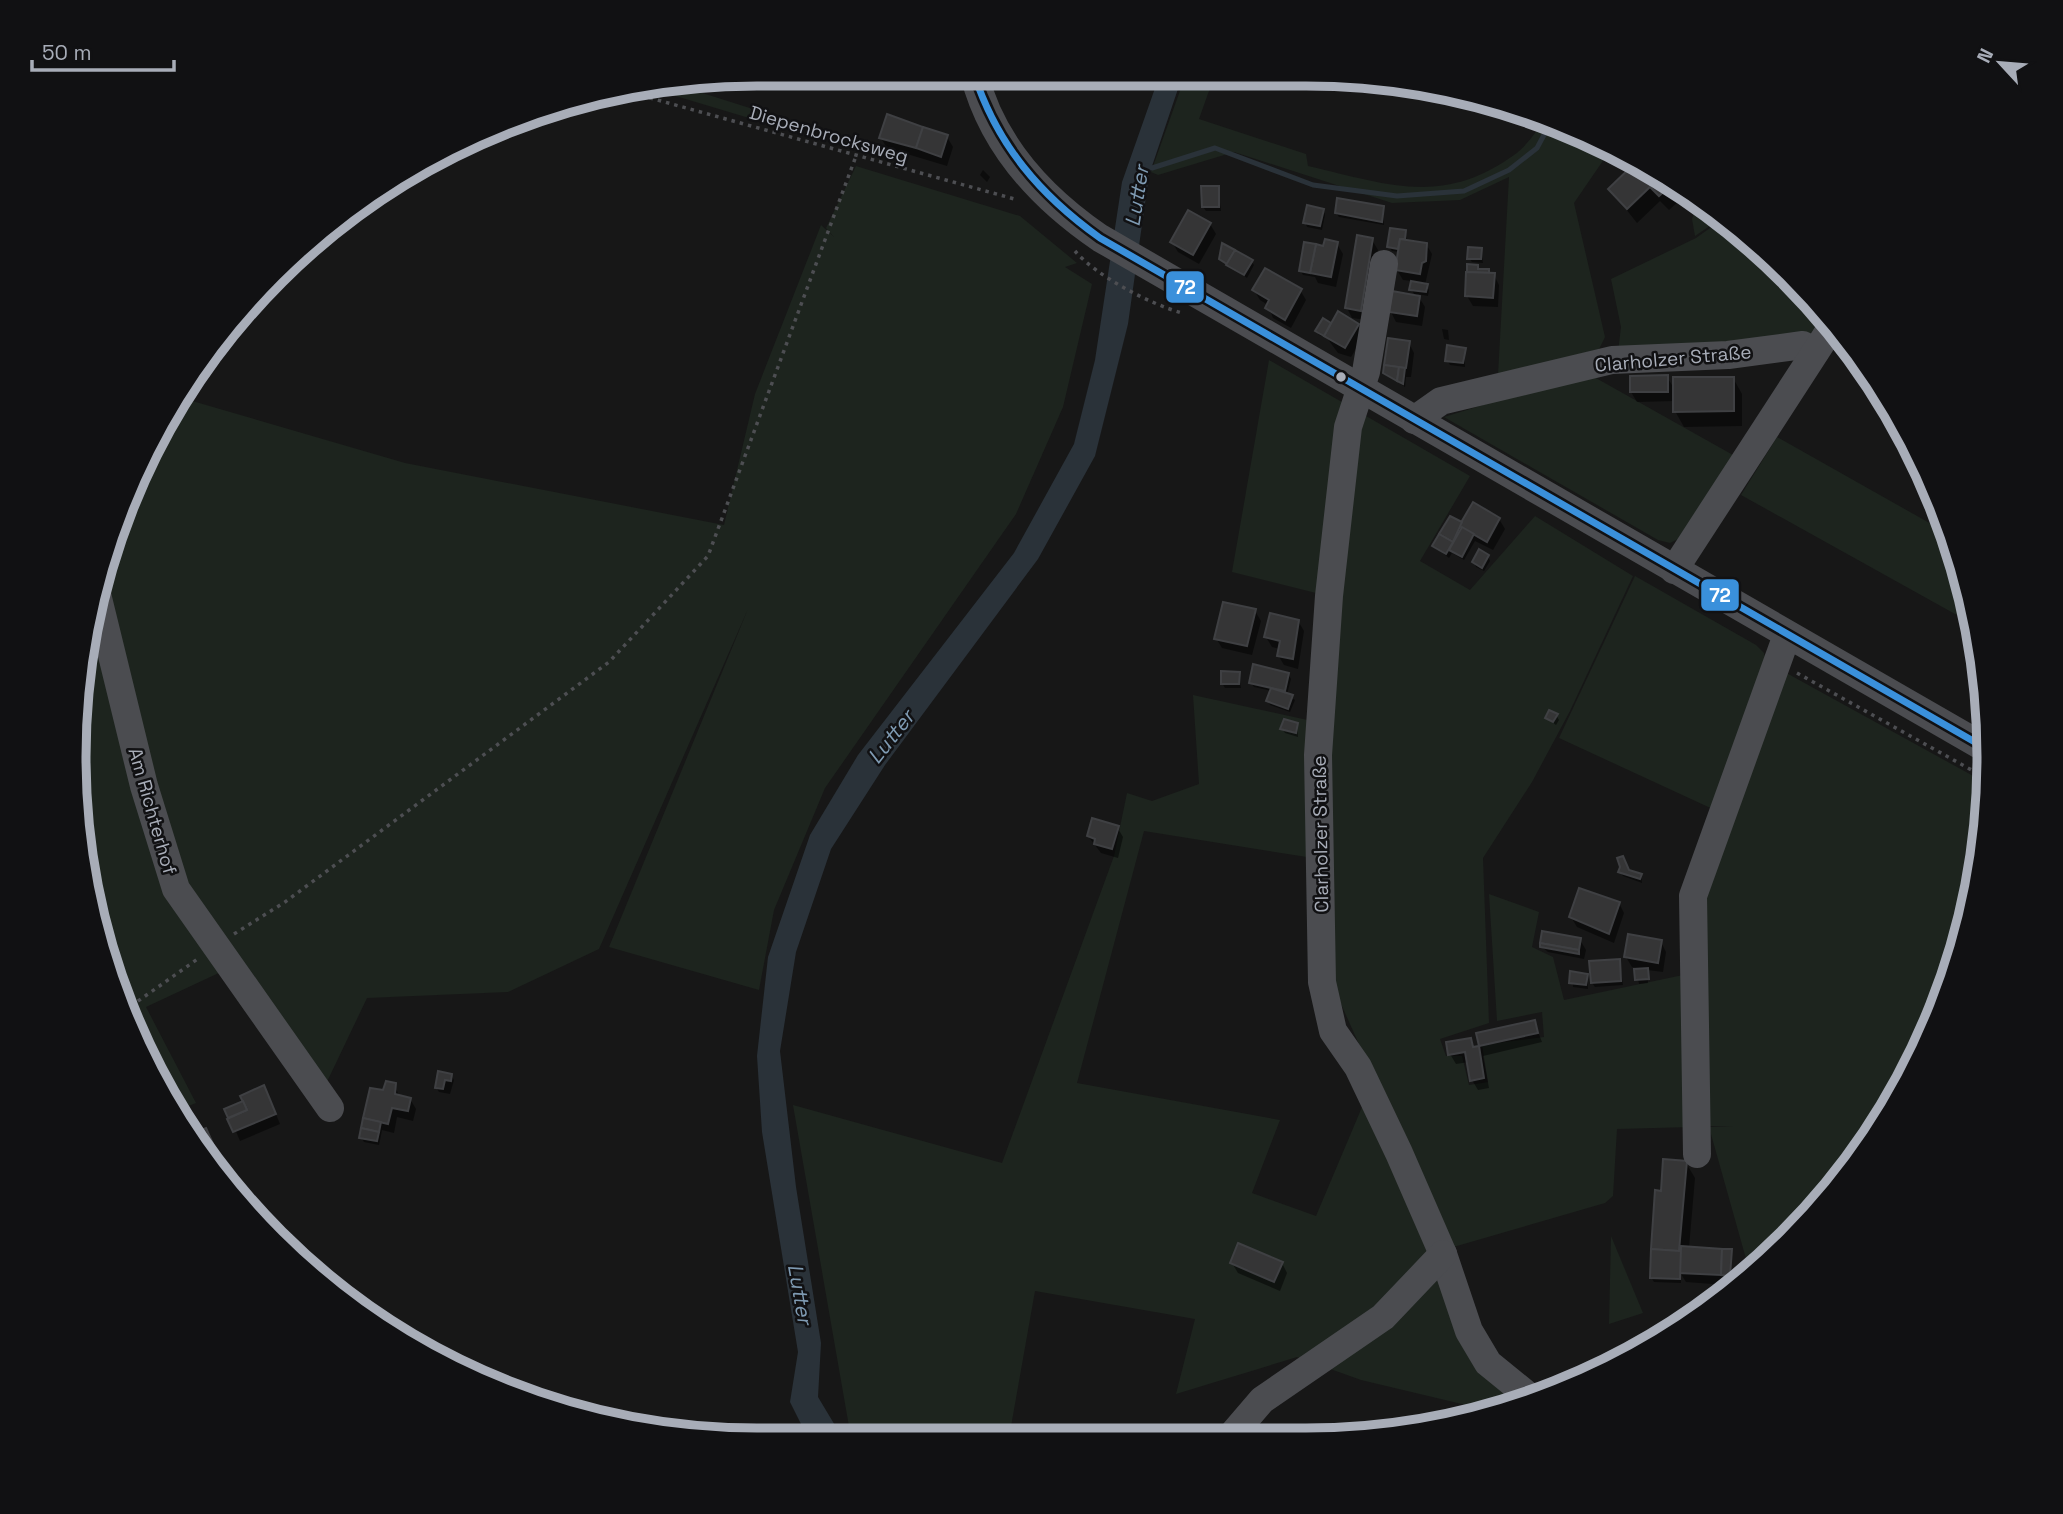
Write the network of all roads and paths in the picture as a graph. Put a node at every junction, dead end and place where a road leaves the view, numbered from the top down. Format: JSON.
{"nodes":[{"id":1,"x":979,"y":86,"type":"edge"},
{"id":2,"x":643,"y":96,"type":"edge"},
{"id":3,"x":856,"y":156,"type":"junction"},
{"id":4,"x":1026,"y":198,"type":"dead end"},
{"id":5,"x":1384,"y":264,"type":"dead end"},
{"id":6,"x":1094,"y":268,"type":"dead end"},
{"id":7,"x":1148,"y":299,"type":"dead end"},
{"id":8,"x":1827,"y":334,"type":"edge"},
{"id":9,"x":1815,"y":352,"type":"junction"},
{"id":10,"x":1359,"y":389,"type":"junction"},
{"id":11,"x":1414,"y":421,"type":"junction"},
{"id":12,"x":1674,"y":570,"type":"junction"},
{"id":13,"x":102,"y":614,"type":"edge"},
{"id":14,"x":1787,"y":635,"type":"junction"},
{"id":15,"x":1977,"y":743,"type":"edge"},
{"id":16,"x":216,"y":945,"type":"junction"},
{"id":17,"x":133,"y":1004,"type":"edge"},
{"id":18,"x":330,"y":1108,"type":"dead end"},
{"id":19,"x":1698,"y":1154,"type":"dead end"},
{"id":20,"x":1443,"y":1254,"type":"junction"},
{"id":21,"x":1524,"y":1392,"type":"edge"},
{"id":22,"x":1238,"y":1428,"type":"edge"}],
"edges":[{"from":1,"to":10,"type":"street"},
{"from":2,"to":3,"type":"path","name":"Diepenbrocksweg"},
{"from":3,"to":4,"type":"path","name":"Diepenbrocksweg"},
{"from":3,"to":16,"type":"path"},
{"from":5,"to":10,"type":"street","name":"Clarholzer Straße"},
{"from":6,"to":7,"type":"path"},
{"from":8,"to":9,"type":"street"},
{"from":9,"to":11,"type":"street","name":"Clarholzer Straße"},
{"from":9,"to":12,"type":"street"},
{"from":10,"to":11,"type":"street"},
{"from":10,"to":20,"type":"street","name":"Clarholzer Straße"},
{"from":11,"to":12,"type":"street"},
{"from":12,"to":14,"type":"street"},
{"from":13,"to":16,"type":"street","name":"Am Richterhof"},
{"from":14,"to":15,"type":"street"},
{"from":14,"to":19,"type":"street"},
{"from":16,"to":17,"type":"path"},
{"from":16,"to":18,"type":"street","name":"Am Richterhof"},
{"from":20,"to":21,"type":"street","name":"Clarholzer Straße"},
{"from":20,"to":22,"type":"street"}]}
